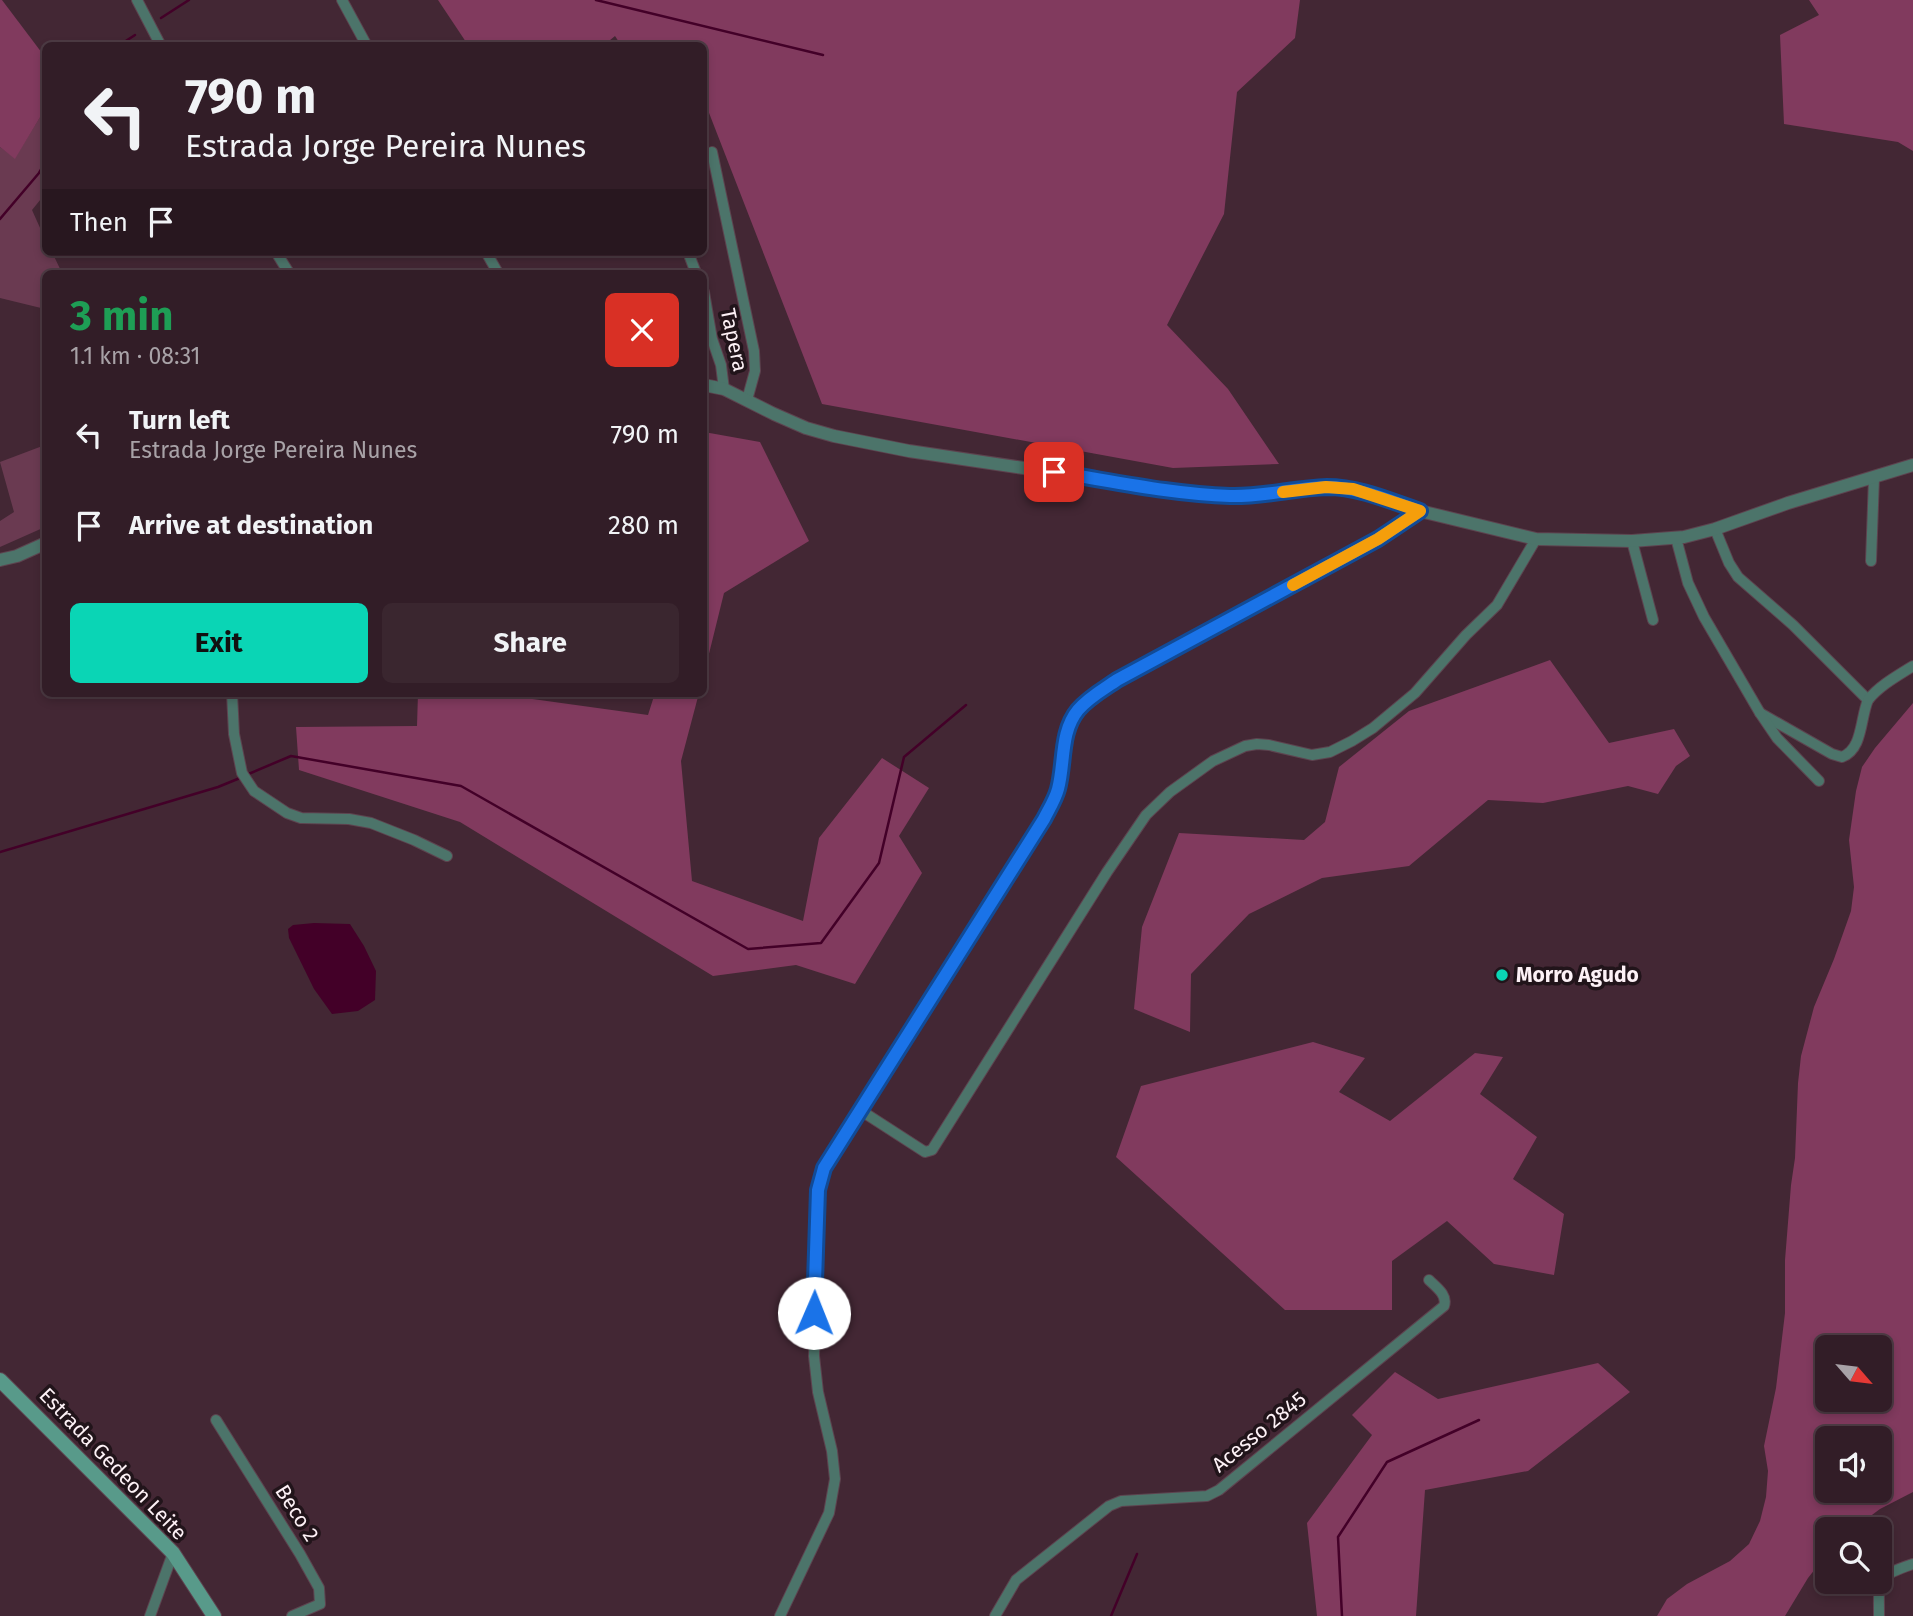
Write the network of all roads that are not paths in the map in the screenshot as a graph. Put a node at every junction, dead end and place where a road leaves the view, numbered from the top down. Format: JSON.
{"nodes":[{"id":1,"x":136,"y":0,"type":"edge"},
{"id":2,"x":342,"y":0,"type":"edge"},
{"id":3,"x":159,"y":42,"type":"edge"},
{"id":4,"x":365,"y":42,"type":"edge"},
{"id":5,"x":712,"y":152,"type":"dead end"},
{"id":6,"x":707,"y":308,"type":"edge"},
{"id":7,"x":707,"y":386,"type":"edge"},
{"id":8,"x":724,"y":389,"type":"junction"},
{"id":9,"x":747,"y":400,"type":"junction"},
{"id":10,"x":1913,"y":465,"type":"edge"},
{"id":11,"x":1874,"y":478,"type":"junction"},
{"id":12,"x":1420,"y":511,"type":"junction"},
{"id":13,"x":1715,"y":529,"type":"junction"},
{"id":14,"x":1676,"y":538,"type":"junction"},
{"id":15,"x":1536,"y":539,"type":"junction"},
{"id":16,"x":1632,"y":541,"type":"junction"},
{"id":17,"x":42,"y":544,"type":"edge"},
{"id":18,"x":0,"y":560,"type":"edge"},
{"id":19,"x":1871,"y":561,"type":"dead end"},
{"id":20,"x":1653,"y":620,"type":"dead end"},
{"id":21,"x":1913,"y":666,"type":"edge"},
{"id":22,"x":232,"y":697,"type":"edge"},
{"id":23,"x":1868,"y":701,"type":"junction"},
{"id":24,"x":1760,"y":713,"type":"junction"},
{"id":25,"x":1819,"y":781,"type":"dead end"},
{"id":26,"x":447,"y":856,"type":"dead end"},
{"id":27,"x":860,"y":1110,"type":"junction"},
{"id":28,"x":1429,"y":1280,"type":"dead end"},
{"id":29,"x":0,"y":1380,"type":"edge"},
{"id":30,"x":216,"y":1420,"type":"dead end"},
{"id":31,"x":173,"y":1553,"type":"junction"},
{"id":32,"x":1913,"y":1564,"type":"edge"},
{"id":33,"x":150,"y":1616,"type":"edge"},
{"id":34,"x":214,"y":1616,"type":"edge"},
{"id":35,"x":292,"y":1616,"type":"edge"},
{"id":36,"x":780,"y":1616,"type":"edge"},
{"id":37,"x":995,"y":1616,"type":"edge"},
{"id":38,"x":1879,"y":1616,"type":"edge"}],
"edges":[{"from":1,"to":3,"type":"street"},
{"from":2,"to":4,"type":"street"},
{"from":5,"to":9,"type":"street"},
{"from":6,"to":8,"type":"street","name":"Tapera"},
{"from":7,"to":8,"type":"street"},
{"from":8,"to":9,"type":"street"},
{"from":9,"to":12,"type":"street"},
{"from":10,"to":11,"type":"street"},
{"from":11,"to":13,"type":"street"},
{"from":11,"to":19,"type":"street"},
{"from":12,"to":15,"type":"street"},
{"from":12,"to":27,"type":"street"},
{"from":13,"to":14,"type":"street"},
{"from":13,"to":23,"type":"street"},
{"from":14,"to":16,"type":"street"},
{"from":14,"to":24,"type":"street"},
{"from":15,"to":16,"type":"street"},
{"from":15,"to":27,"type":"street"},
{"from":16,"to":20,"type":"street"},
{"from":17,"to":18,"type":"street"},
{"from":21,"to":23,"type":"street"},
{"from":22,"to":26,"type":"street"},
{"from":23,"to":24,"type":"street"},
{"from":24,"to":25,"type":"street"},
{"from":27,"to":36,"type":"street"},
{"from":28,"to":37,"type":"street","name":"Acesso 2845"},
{"from":29,"to":31,"type":"main road","name":"Estrada Gedeon Leite"},
{"from":30,"to":35,"type":"street","name":"Beco 2"},
{"from":31,"to":33,"type":"street"},
{"from":31,"to":34,"type":"main road","name":"Estrada Gedeon Leite"},
{"from":32,"to":38,"type":"street"}]}
